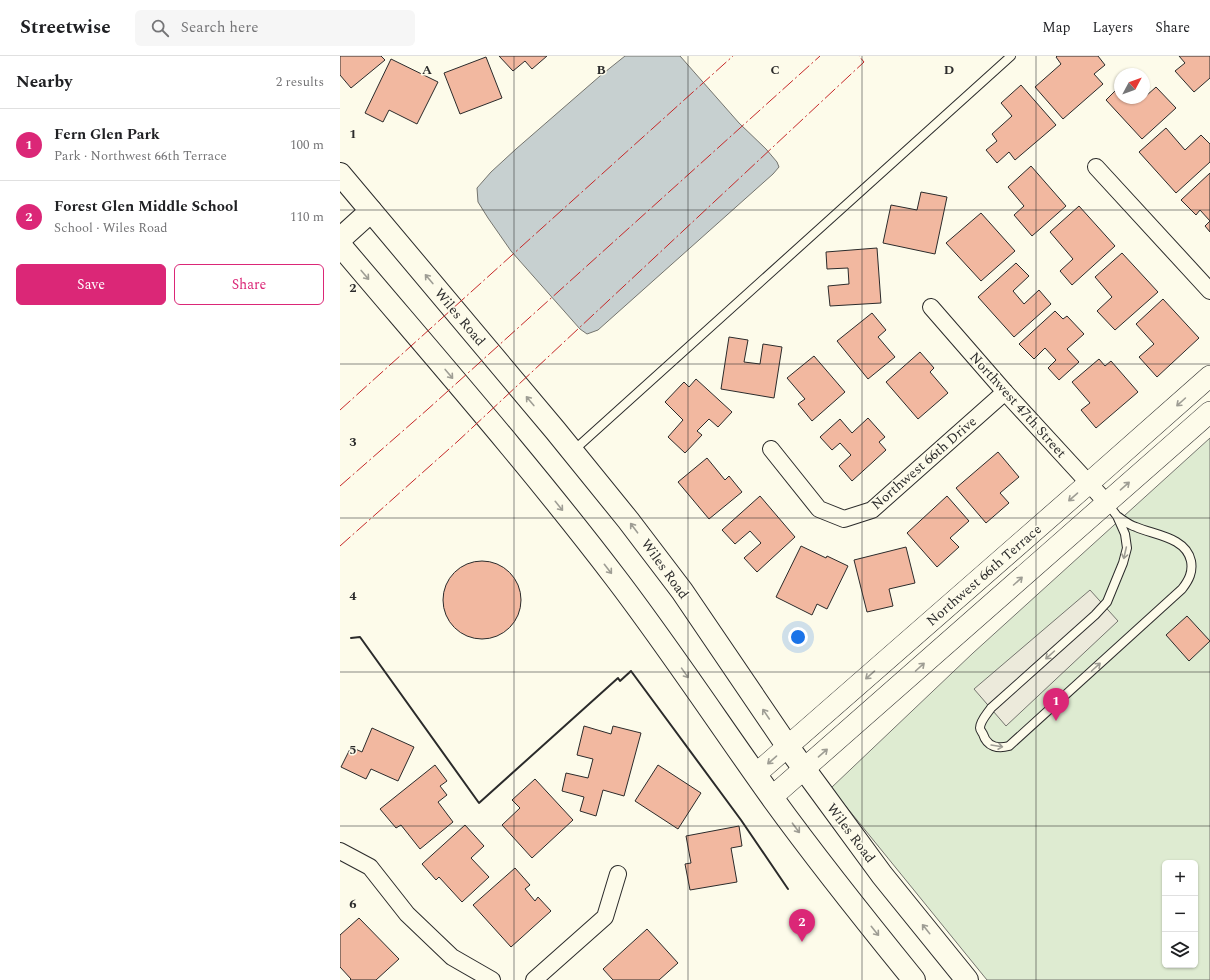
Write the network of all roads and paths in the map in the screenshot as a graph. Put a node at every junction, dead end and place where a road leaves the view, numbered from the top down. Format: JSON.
{"nodes":[{"id":1,"x":1011,"y":56,"type":"edge"},
{"id":2,"x":1096,"y":167,"type":"dead end"},
{"id":3,"x":342,"y":181,"type":"edge"},
{"id":4,"x":371,"y":211,"type":"junction"},
{"id":5,"x":340,"y":239,"type":"edge"},
{"id":6,"x":340,"y":245,"type":"edge"},
{"id":7,"x":1210,"y":291,"type":"edge"},
{"id":8,"x":931,"y":307,"type":"dead end"},
{"id":9,"x":1210,"y":376,"type":"edge"},
{"id":10,"x":1005,"y":392,"type":"junction"},
{"id":11,"x":1210,"y":412,"type":"edge"},
{"id":12,"x":771,"y":450,"type":"dead end"},
{"id":13,"x":573,"y":451,"type":"junction"},
{"id":14,"x":1089,"y":483,"type":"junction"},
{"id":15,"x":1112,"y":509,"type":"junction"},
{"id":16,"x":788,"y":746,"type":"junction"},
{"id":17,"x":804,"y":770,"type":"junction"},
{"id":18,"x":756,"y":774,"type":"junction"},
{"id":19,"x":772,"y":797,"type":"junction"},
{"id":20,"x":340,"y":851,"type":"edge"},
{"id":21,"x":618,"y":874,"type":"dead end"},
{"id":22,"x":492,"y":980,"type":"edge"},
{"id":23,"x":534,"y":980,"type":"edge"},
{"id":24,"x":914,"y":980,"type":"edge"},
{"id":25,"x":968,"y":980,"type":"edge"}],
"edges":[{"from":1,"to":13,"type":"lane"},
{"from":2,"to":7,"type":"street"},
{"from":3,"to":4,"type":"main road","name":"Wiles Road"},
{"from":4,"to":5,"type":"main road"},
{"from":13,"to":4,"type":"main road","name":"Wiles Road","one_way":true},
{"from":6,"to":18,"type":"main road","one_way":true},
{"from":8,"to":10,"type":"street","name":"Northwest 47th Street"},
{"from":9,"to":14,"type":"street","name":"Northwest 66th Terrace","one_way":true},
{"from":10,"to":12,"type":"street","name":"Northwest 66th Drive"},
{"from":10,"to":14,"type":"street","name":"Northwest 47th Street"},
{"from":15,"to":11,"type":"street","name":"Northwest 66th Terrace","one_way":true},
{"from":16,"to":13,"type":"main road","name":"Wiles Road","one_way":true},
{"from":14,"to":15,"type":"street","name":"Northwest 47th Street"},
{"from":14,"to":16,"type":"street","name":"Northwest 66th Terrace","one_way":true},
{"from":15,"to":15,"type":"lane","one_way":true},
{"from":17,"to":15,"type":"street","name":"Northwest 66th Terrace","one_way":true},
{"from":16,"to":17,"type":"main road","name":"Wiles Road"},
{"from":16,"to":18,"type":"street","name":"Northwest 66th Terrace","one_way":true},
{"from":17,"to":19,"type":"street","name":"Northwest 66th Terrace"},
{"from":25,"to":17,"type":"main road","name":"Wiles Road","one_way":true},
{"from":18,"to":19,"type":"main road"},
{"from":19,"to":24,"type":"main road","one_way":true},
{"from":20,"to":22,"type":"street"},
{"from":21,"to":23,"type":"street"}]}
